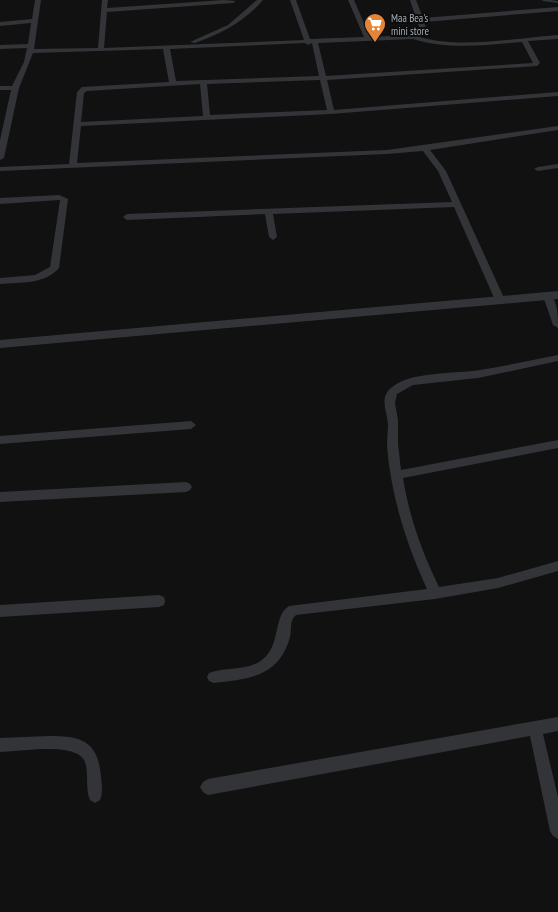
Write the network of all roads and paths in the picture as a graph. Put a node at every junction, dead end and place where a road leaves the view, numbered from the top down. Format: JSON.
{"nodes":[{"id":1,"x":38,"y":0,"type":"edge"},
{"id":2,"x":105,"y":0,"type":"edge"},
{"id":3,"x":233,"y":0,"type":"edge"},
{"id":4,"x":260,"y":0,"type":"edge"},
{"id":5,"x":293,"y":0,"type":"edge"},
{"id":6,"x":351,"y":0,"type":"edge"},
{"id":7,"x":413,"y":0,"type":"edge"},
{"id":8,"x":106,"y":10,"type":"junction"},
{"id":9,"x":558,"y":10,"type":"edge"},
{"id":10,"x":422,"y":20,"type":"junction"},
{"id":11,"x":34,"y":21,"type":"junction"},
{"id":12,"x":236,"y":23,"type":"junction"},
{"id":13,"x":0,"y":24,"type":"edge"},
{"id":14,"x":413,"y":37,"type":"junction"},
{"id":15,"x":558,"y":37,"type":"edge"},
{"id":16,"x":523,"y":39,"type":"junction"},
{"id":17,"x":368,"y":40,"type":"junction"},
{"id":18,"x":312,"y":43,"type":"junction"},
{"id":19,"x":182,"y":46,"type":"junction"},
{"id":20,"x":0,"y":47,"type":"edge"},
{"id":21,"x":30,"y":48,"type":"junction"},
{"id":22,"x":166,"y":48,"type":"junction"},
{"id":23,"x":100,"y":50,"type":"junction"},
{"id":24,"x":323,"y":78,"type":"junction"},
{"id":25,"x":202,"y":82,"type":"junction"},
{"id":26,"x":173,"y":83,"type":"junction"},
{"id":27,"x":0,"y":88,"type":"edge"},
{"id":28,"x":15,"y":88,"type":"junction"},
{"id":29,"x":558,"y":94,"type":"edge"},
{"id":30,"x":331,"y":112,"type":"junction"},
{"id":31,"x":207,"y":118,"type":"junction"},
{"id":32,"x":78,"y":124,"type":"junction"},
{"id":33,"x":558,"y":128,"type":"edge"},
{"id":34,"x":3,"y":130,"type":"edge"},
{"id":35,"x":425,"y":148,"type":"junction"},
{"id":36,"x":0,"y":158,"type":"edge"},
{"id":37,"x":73,"y":165,"type":"junction"},
{"id":38,"x":558,"y":166,"type":"edge"},
{"id":39,"x":0,"y":169,"type":"edge"},
{"id":40,"x":538,"y":169,"type":"dead end"},
{"id":41,"x":0,"y":200,"type":"edge"},
{"id":42,"x":458,"y":204,"type":"junction"},
{"id":43,"x":269,"y":213,"type":"junction"},
{"id":44,"x":127,"y":217,"type":"dead end"},
{"id":45,"x":273,"y":237,"type":"dead end"},
{"id":46,"x":0,"y":281,"type":"edge"},
{"id":47,"x":553,"y":296,"type":"edge"},
{"id":48,"x":500,"y":300,"type":"junction"},
{"id":49,"x":558,"y":325,"type":"edge"},
{"id":50,"x":0,"y":344,"type":"edge"},
{"id":51,"x":558,"y":358,"type":"edge"},
{"id":52,"x":190,"y":425,"type":"dead end"},
{"id":53,"x":0,"y":440,"type":"edge"},
{"id":54,"x":558,"y":444,"type":"edge"},
{"id":55,"x":396,"y":475,"type":"junction"},
{"id":56,"x":186,"y":487,"type":"dead end"},
{"id":57,"x":0,"y":497,"type":"edge"},
{"id":58,"x":558,"y":566,"type":"edge"},
{"id":59,"x":435,"y":593,"type":"junction"},
{"id":60,"x":159,"y":601,"type":"dead end"},
{"id":61,"x":0,"y":611,"type":"edge"},
{"id":62,"x":214,"y":677,"type":"dead end"},
{"id":63,"x":558,"y":724,"type":"edge"},
{"id":64,"x":535,"y":728,"type":"junction"},
{"id":65,"x":0,"y":746,"type":"edge"},
{"id":66,"x":208,"y":786,"type":"dead end"},
{"id":67,"x":95,"y":795,"type":"dead end"},
{"id":68,"x":558,"y":831,"type":"edge"}],
"edges":[{"from":1,"to":11,"type":"street"},
{"from":2,"to":8,"type":"street"},
{"from":3,"to":8,"type":"street"},
{"from":3,"to":12,"type":"street"},
{"from":4,"to":12,"type":"street"},
{"from":5,"to":18,"type":"street"},
{"from":6,"to":17,"type":"street"},
{"from":7,"to":10,"type":"street"},
{"from":8,"to":23,"type":"street"},
{"from":9,"to":10,"type":"street"},
{"from":10,"to":14,"type":"street"},
{"from":11,"to":13,"type":"street"},
{"from":11,"to":21,"type":"street"},
{"from":12,"to":19,"type":"street"},
{"from":14,"to":16,"type":"street"},
{"from":14,"to":17,"type":"street"},
{"from":15,"to":16,"type":"street"},
{"from":16,"to":24,"type":"street"},
{"from":17,"to":18,"type":"street"},
{"from":18,"to":19,"type":"street"},
{"from":18,"to":24,"type":"street"},
{"from":19,"to":22,"type":"street"},
{"from":20,"to":21,"type":"street"},
{"from":21,"to":23,"type":"street"},
{"from":21,"to":28,"type":"street"},
{"from":22,"to":23,"type":"street"},
{"from":22,"to":26,"type":"street"},
{"from":24,"to":25,"type":"street"},
{"from":24,"to":30,"type":"street"},
{"from":25,"to":26,"type":"street"},
{"from":25,"to":31,"type":"street"},
{"from":26,"to":32,"type":"street"},
{"from":27,"to":28,"type":"street"},
{"from":28,"to":34,"type":"street"},
{"from":29,"to":30,"type":"street"},
{"from":30,"to":31,"type":"street"},
{"from":31,"to":32,"type":"street"},
{"from":32,"to":37,"type":"street"},
{"from":33,"to":35,"type":"street"},
{"from":34,"to":36,"type":"street"},
{"from":35,"to":37,"type":"street"},
{"from":35,"to":42,"type":"street"},
{"from":37,"to":39,"type":"street"},
{"from":38,"to":40,"type":"street"},
{"from":41,"to":46,"type":"street"},
{"from":42,"to":43,"type":"street"},
{"from":42,"to":48,"type":"street"},
{"from":43,"to":44,"type":"street"},
{"from":43,"to":45,"type":"street"},
{"from":47,"to":48,"type":"street"},
{"from":47,"to":49,"type":"street"},
{"from":48,"to":50,"type":"street"},
{"from":51,"to":55,"type":"street"},
{"from":52,"to":53,"type":"street"},
{"from":54,"to":55,"type":"street"},
{"from":55,"to":59,"type":"street"},
{"from":56,"to":57,"type":"street"},
{"from":58,"to":59,"type":"street"},
{"from":59,"to":62,"type":"street"},
{"from":60,"to":61,"type":"street"},
{"from":63,"to":64,"type":"street"},
{"from":64,"to":66,"type":"street"},
{"from":64,"to":68,"type":"street"},
{"from":65,"to":67,"type":"street"}]}
